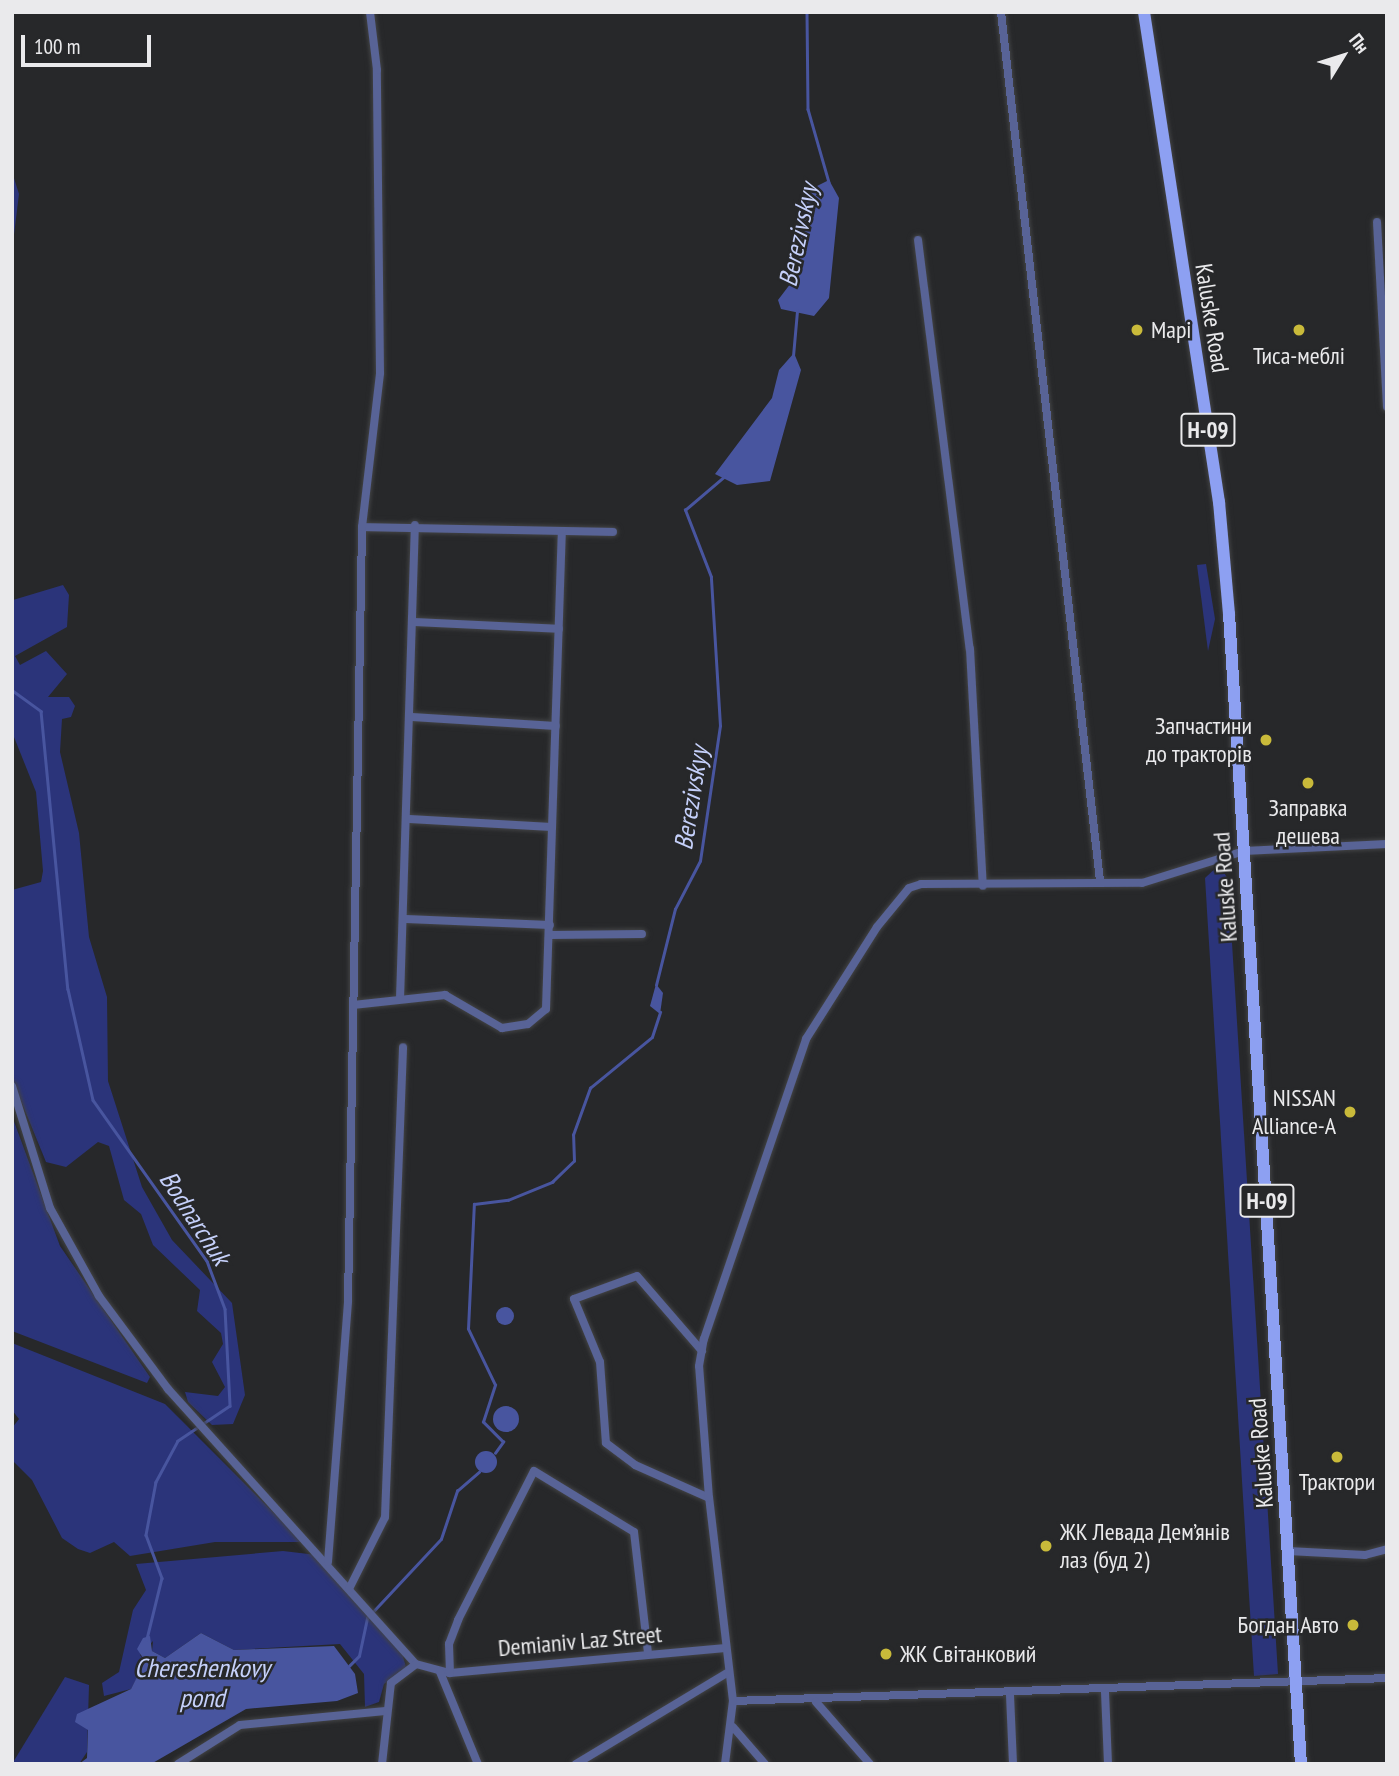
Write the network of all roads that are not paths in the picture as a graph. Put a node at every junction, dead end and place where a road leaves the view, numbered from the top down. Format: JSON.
{"nodes":[{"id":1,"x":370,"y":12,"type":"edge"},
{"id":2,"x":1001,"y":12,"type":"edge"},
{"id":3,"x":1144,"y":12,"type":"edge"},
{"id":4,"x":1377,"y":222,"type":"dead end"},
{"id":5,"x":918,"y":240,"type":"dead end"},
{"id":6,"x":1387,"y":407,"type":"edge"},
{"id":7,"x":415,"y":525,"type":"junction"},
{"id":8,"x":362,"y":527,"type":"junction"},
{"id":9,"x":562,"y":531,"type":"junction"},
{"id":10,"x":613,"y":533,"type":"dead end"},
{"id":11,"x":413,"y":622,"type":"junction"},
{"id":12,"x":559,"y":629,"type":"junction"},
{"id":13,"x":412,"y":717,"type":"junction"},
{"id":14,"x":556,"y":726,"type":"junction"},
{"id":15,"x":409,"y":819,"type":"junction"},
{"id":16,"x":552,"y":827,"type":"junction"},
{"id":17,"x":1387,"y":844,"type":"edge"},
{"id":18,"x":1244,"y":851,"type":"junction"},
{"id":19,"x":1100,"y":881,"type":"junction"},
{"id":20,"x":983,"y":886,"type":"junction"},
{"id":21,"x":406,"y":919,"type":"junction"},
{"id":22,"x":550,"y":930,"type":"junction"},
{"id":23,"x":642,"y":934,"type":"dead end"},
{"id":24,"x":400,"y":999,"type":"junction"},
{"id":25,"x":353,"y":1005,"type":"junction"},
{"id":26,"x":403,"y":1046,"type":"dead end"},
{"id":27,"x":12,"y":1086,"type":"edge"},
{"id":28,"x":702,"y":1351,"type":"junction"},
{"id":29,"x":709,"y":1498,"type":"junction"},
{"id":30,"x":1387,"y":1549,"type":"edge"},
{"id":31,"x":1288,"y":1551,"type":"junction"},
{"id":32,"x":328,"y":1562,"type":"junction"},
{"id":33,"x":349,"y":1589,"type":"junction"},
{"id":34,"x":723,"y":1648,"type":"junction"},
{"id":35,"x":648,"y":1653,"type":"junction"},
{"id":36,"x":416,"y":1664,"type":"junction"},
{"id":37,"x":440,"y":1672,"type":"junction"},
{"id":38,"x":450,"y":1673,"type":"junction"},
{"id":39,"x":727,"y":1674,"type":"junction"},
{"id":40,"x":1387,"y":1678,"type":"edge"},
{"id":41,"x":1298,"y":1682,"type":"junction"},
{"id":42,"x":1105,"y":1692,"type":"junction"},
{"id":43,"x":1010,"y":1695,"type":"junction"},
{"id":44,"x":733,"y":1701,"type":"junction"},
{"id":45,"x":816,"y":1702,"type":"junction"},
{"id":46,"x":385,"y":1711,"type":"junction"},
{"id":47,"x":733,"y":1727,"type":"junction"},
{"id":48,"x":178,"y":1764,"type":"edge"},
{"id":49,"x":382,"y":1764,"type":"edge"},
{"id":50,"x":478,"y":1764,"type":"edge"},
{"id":51,"x":576,"y":1764,"type":"edge"},
{"id":52,"x":725,"y":1764,"type":"edge"},
{"id":53,"x":765,"y":1764,"type":"edge"},
{"id":54,"x":870,"y":1764,"type":"edge"},
{"id":55,"x":1013,"y":1764,"type":"edge"},
{"id":56,"x":1108,"y":1764,"type":"edge"},
{"id":57,"x":1301,"y":1764,"type":"edge"}],
"edges":[{"from":1,"to":8,"type":"street"},
{"from":2,"to":19,"type":"street"},
{"from":3,"to":18,"type":"main road","name":"Kaluske Road","number":"Н-09"},
{"from":4,"to":6,"type":"street"},
{"from":5,"to":20,"type":"street"},
{"from":7,"to":8,"type":"street"},
{"from":7,"to":9,"type":"street"},
{"from":7,"to":11,"type":"street"},
{"from":8,"to":25,"type":"street"},
{"from":9,"to":10,"type":"street"},
{"from":9,"to":12,"type":"street"},
{"from":11,"to":12,"type":"street"},
{"from":11,"to":13,"type":"street"},
{"from":12,"to":14,"type":"street"},
{"from":13,"to":14,"type":"street"},
{"from":13,"to":15,"type":"street"},
{"from":14,"to":16,"type":"street"},
{"from":15,"to":16,"type":"street"},
{"from":15,"to":21,"type":"street"},
{"from":16,"to":22,"type":"street"},
{"from":17,"to":18,"type":"street"},
{"from":18,"to":19,"type":"street"},
{"from":18,"to":31,"type":"main road","name":"Kaluske Road","number":"Н-09"},
{"from":19,"to":20,"type":"street"},
{"from":20,"to":28,"type":"street"},
{"from":21,"to":22,"type":"street"},
{"from":21,"to":24,"type":"street"},
{"from":22,"to":23,"type":"street"},
{"from":22,"to":24,"type":"street"},
{"from":24,"to":25,"type":"street"},
{"from":25,"to":32,"type":"street"},
{"from":26,"to":33,"type":"street"},
{"from":27,"to":32,"type":"street"},
{"from":28,"to":29,"type":"street"},
{"from":28,"to":29,"type":"street"},
{"from":29,"to":34,"type":"street"},
{"from":30,"to":31,"type":"street"},
{"from":31,"to":41,"type":"main road","name":"Kaluske Road","number":"Н-09"},
{"from":32,"to":33,"type":"street"},
{"from":33,"to":36,"type":"street"},
{"from":34,"to":35,"type":"street","name":"Demianiv Laz Street"},
{"from":34,"to":39,"type":"street"},
{"from":35,"to":38,"type":"street","name":"Demianiv Laz Street"},
{"from":35,"to":38,"type":"street"},
{"from":36,"to":37,"type":"street","name":"Demianiv Laz Street"},
{"from":36,"to":46,"type":"street"},
{"from":37,"to":38,"type":"street","name":"Demianiv Laz Street"},
{"from":37,"to":50,"type":"street"},
{"from":39,"to":44,"type":"street"},
{"from":39,"to":51,"type":"street"},
{"from":40,"to":41,"type":"street"},
{"from":41,"to":42,"type":"street"},
{"from":41,"to":57,"type":"main road","name":"Kaluske Road","number":"Н-09"},
{"from":42,"to":43,"type":"street"},
{"from":42,"to":56,"type":"street"},
{"from":43,"to":45,"type":"street"},
{"from":43,"to":55,"type":"street"},
{"from":44,"to":45,"type":"street"},
{"from":44,"to":47,"type":"street"},
{"from":45,"to":54,"type":"street"},
{"from":46,"to":48,"type":"street"},
{"from":46,"to":49,"type":"street"},
{"from":47,"to":52,"type":"street"},
{"from":47,"to":53,"type":"street"}]}
